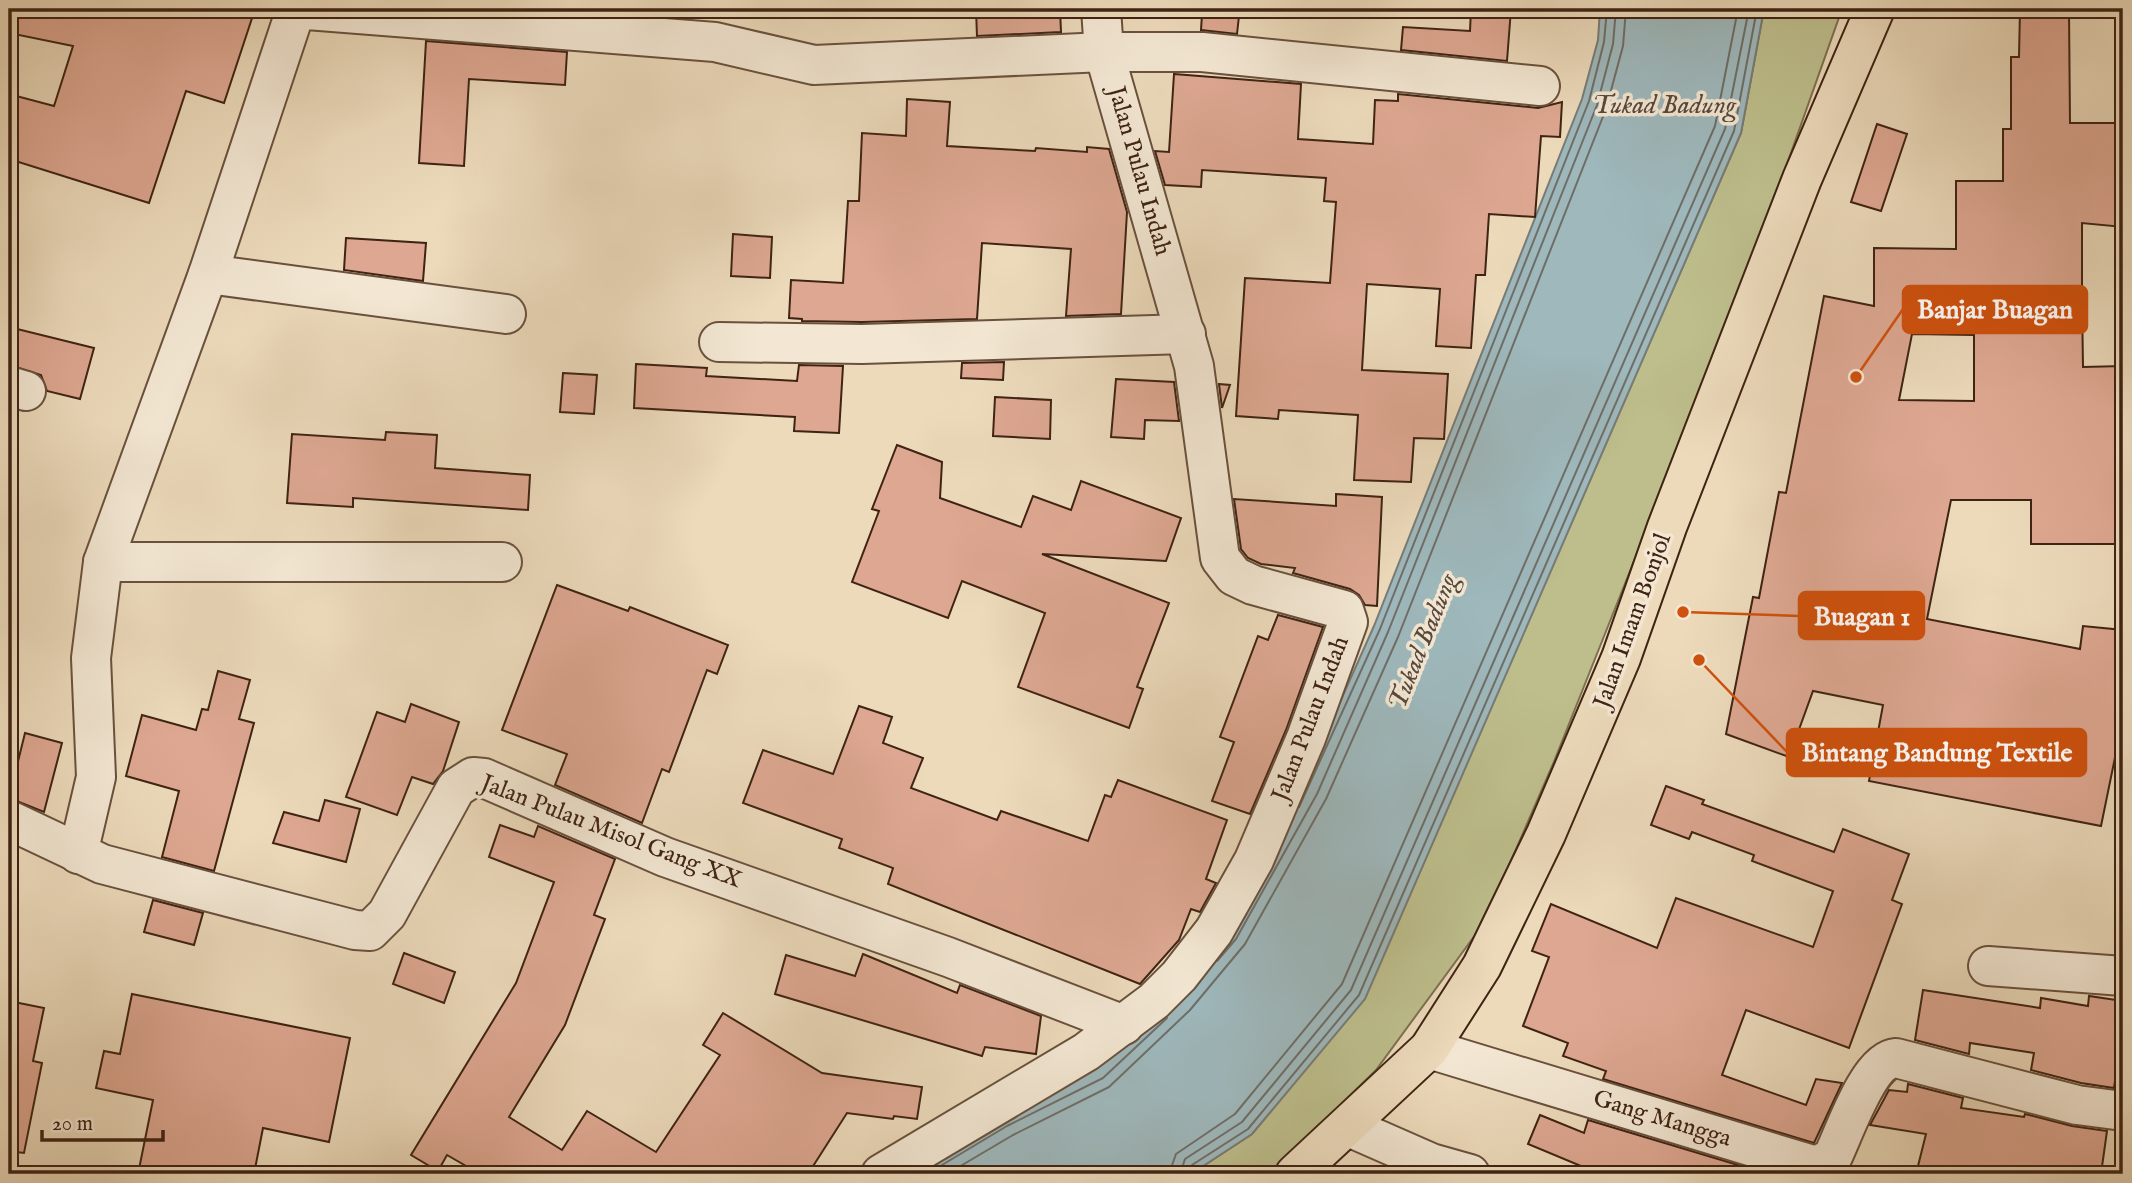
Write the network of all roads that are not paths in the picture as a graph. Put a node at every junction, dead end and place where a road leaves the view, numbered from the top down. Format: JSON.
{"nodes":[{"id":1,"x":1101,"y":9,"type":"edge"},
{"id":2,"x":1875,"y":9,"type":"edge"},
{"id":3,"x":1104,"y":52,"type":"junction"},
{"id":4,"x":1539,"y":86,"type":"dead end"},
{"id":5,"x":208,"y":274,"type":"junction"},
{"id":6,"x":506,"y":314,"type":"dead end"},
{"id":7,"x":1186,"y":334,"type":"junction"},
{"id":8,"x":719,"y":342,"type":"dead end"},
{"id":9,"x":103,"y":562,"type":"junction"},
{"id":10,"x":502,"y":562,"type":"dead end"},
{"id":11,"x":9,"y":820,"type":"edge"},
{"id":12,"x":78,"y":854,"type":"junction"},
{"id":13,"x":1989,"y":967,"type":"dead end"},
{"id":14,"x":2123,"y":976,"type":"edge"},
{"id":15,"x":1124,"y":1025,"type":"junction"},
{"id":16,"x":1429,"y":1049,"type":"junction"},
{"id":17,"x":2123,"y":1111,"type":"edge"},
{"id":18,"x":1349,"y":1127,"type":"junction"},
{"id":19,"x":881,"y":1174,"type":"edge"},
{"id":20,"x":1296,"y":1174,"type":"edge"},
{"id":21,"x":1470,"y":1174,"type":"edge"}],
"edges":[{"from":1,"to":3,"type":"street","name":"Jalan Pulau Indah"},
{"from":2,"to":16,"type":"highway","name":"Jalan Imam Bonjol"},
{"from":3,"to":4,"type":"street"},
{"from":3,"to":5,"type":"street"},
{"from":3,"to":7,"type":"street","name":"Jalan Pulau Indah"},
{"from":5,"to":6,"type":"street"},
{"from":5,"to":9,"type":"street"},
{"from":7,"to":8,"type":"street"},
{"from":7,"to":15,"type":"street","name":"Jalan Pulau Indah"},
{"from":9,"to":10,"type":"street"},
{"from":9,"to":12,"type":"street"},
{"from":11,"to":12,"type":"street","name":"Jalan Pulau Misol Gang XX"},
{"from":12,"to":15,"type":"street","name":"Jalan Pulau Misol Gang XX"},
{"from":13,"to":14,"type":"street"},
{"from":15,"to":19,"type":"street","name":"Jalan Pulau Indah"},
{"from":16,"to":17,"type":"street","name":"Gang Mangga"},
{"from":16,"to":18,"type":"highway","name":"Jalan Imam Bonjol"},
{"from":18,"to":20,"type":"highway","name":"Jalan Imam Bonjol"},
{"from":18,"to":21,"type":"street"}]}
